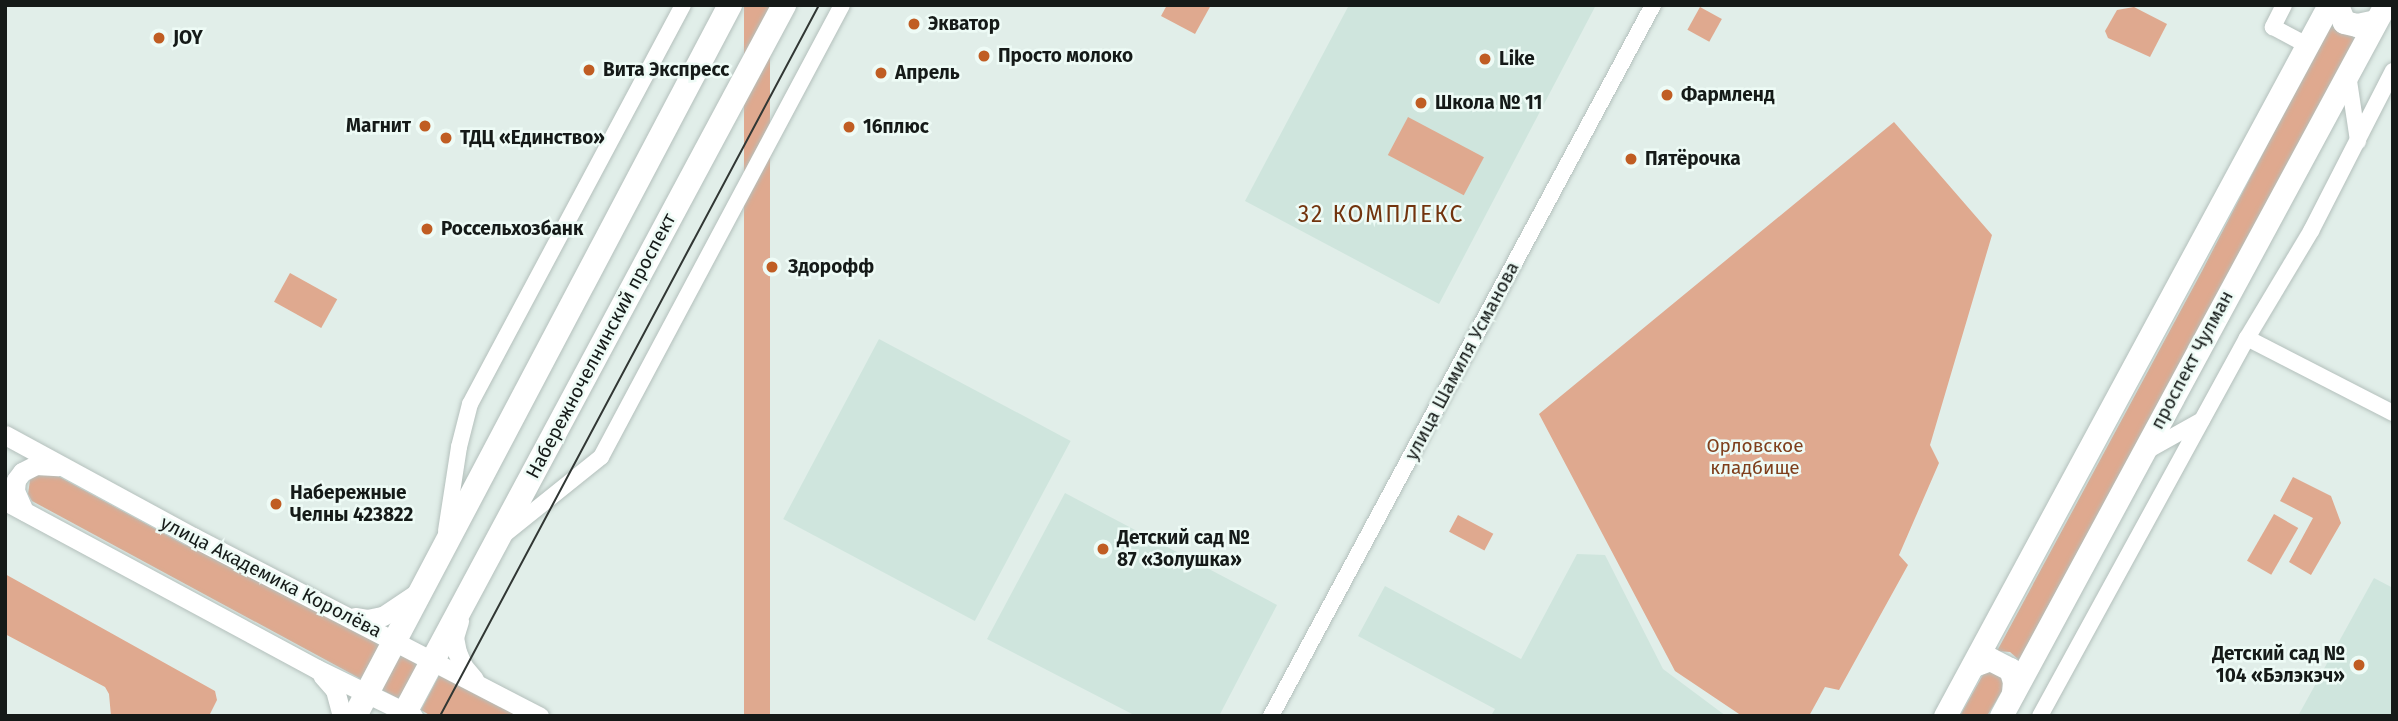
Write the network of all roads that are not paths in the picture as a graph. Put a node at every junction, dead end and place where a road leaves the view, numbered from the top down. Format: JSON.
{"nodes":[{"id":1,"x":683,"y":5,"type":"edge"},
{"id":2,"x":730,"y":5,"type":"edge"},
{"id":3,"x":784,"y":5,"type":"edge"},
{"id":4,"x":842,"y":5,"type":"edge"},
{"id":5,"x":1653,"y":5,"type":"edge"},
{"id":6,"x":2284,"y":5,"type":"edge"},
{"id":7,"x":2329,"y":5,"type":"edge"},
{"id":8,"x":2337,"y":5,"type":"edge"},
{"id":9,"x":2381,"y":13,"type":"edge"},
{"id":10,"x":2308,"y":45,"type":"junction"},
{"id":11,"x":2393,"y":71,"type":"edge"},
{"id":12,"x":2347,"y":72,"type":"junction"},
{"id":13,"x":2358,"y":141,"type":"junction"},
{"id":14,"x":2247,"y":338,"type":"junction"},
{"id":15,"x":2393,"y":413,"type":"edge"},
{"id":16,"x":2203,"y":420,"type":"junction"},
{"id":17,"x":5,"y":435,"type":"edge"},
{"id":18,"x":2143,"y":453,"type":"junction"},
{"id":19,"x":63,"y":466,"type":"junction"},
{"id":20,"x":5,"y":501,"type":"edge"},
{"id":21,"x":24,"y":511,"type":"junction"},
{"id":22,"x":495,"y":542,"type":"junction"},
{"id":23,"x":444,"y":543,"type":"junction"},
{"id":24,"x":422,"y":589,"type":"junction"},
{"id":25,"x":462,"y":610,"type":"junction"},
{"id":26,"x":346,"y":615,"type":"junction"},
{"id":27,"x":394,"y":640,"type":"junction"},
{"id":28,"x":433,"y":660,"type":"junction"},
{"id":29,"x":1975,"y":665,"type":"junction"},
{"id":30,"x":317,"y":669,"type":"junction"},
{"id":31,"x":480,"y":685,"type":"junction"},
{"id":32,"x":367,"y":693,"type":"junction"},
{"id":33,"x":2013,"y":693,"type":"junction"},
{"id":34,"x":407,"y":714,"type":"edge"},
{"id":35,"x":342,"y":716,"type":"edge"},
{"id":36,"x":355,"y":716,"type":"edge"},
{"id":37,"x":539,"y":716,"type":"edge"},
{"id":38,"x":1271,"y":716,"type":"edge"},
{"id":39,"x":1945,"y":716,"type":"edge"},
{"id":40,"x":2000,"y":716,"type":"edge"},
{"id":41,"x":2040,"y":716,"type":"edge"}],
"edges":[{"from":1,"to":23,"type":"street"},
{"from":2,"to":23,"type":"main road"},
{"from":3,"to":22,"type":"main road","name":"Набережночелнинский проспект"},
{"from":4,"to":22,"type":"street"},
{"from":5,"to":38,"type":"street","name":"улица Шамиля Усманова"},
{"from":6,"to":10,"type":"street"},
{"from":7,"to":10,"type":"main road"},
{"from":8,"to":9,"type":"main road"},
{"from":9,"to":12,"type":"main road","name":"проспект Чулман"},
{"from":10,"to":29,"type":"main road"},
{"from":11,"to":13,"type":"street"},
{"from":12,"to":13,"type":"street"},
{"from":12,"to":18,"type":"main road","name":"проспект Чулман"},
{"from":13,"to":14,"type":"street"},
{"from":14,"to":15,"type":"street"},
{"from":14,"to":16,"type":"street"},
{"from":16,"to":18,"type":"street"},
{"from":16,"to":41,"type":"street"},
{"from":17,"to":19,"type":"street","name":"улица Академика Королёва"},
{"from":18,"to":33,"type":"main road","name":"проспект Чулман"},
{"from":19,"to":21,"type":"street"},
{"from":19,"to":26,"type":"street","name":"улица Академика Королёва"},
{"from":20,"to":21,"type":"street"},
{"from":21,"to":30,"type":"street"},
{"from":22,"to":25,"type":"main road","name":"Набережночелнинский проспект"},
{"from":23,"to":24,"type":"main road"},
{"from":24,"to":26,"type":"street"},
{"from":24,"to":27,"type":"main road"},
{"from":25,"to":28,"type":"main road","name":"Набережночелнинский проспект"},
{"from":25,"to":31,"type":"street"},
{"from":26,"to":27,"type":"street","name":"улица Академика Королёва"},
{"from":27,"to":28,"type":"street","name":"улица Академика Королёва"},
{"from":27,"to":32,"type":"main road"},
{"from":28,"to":31,"type":"street","name":"улица Академика Королёва"},
{"from":28,"to":34,"type":"main road","name":"Набережночелнинский проспект"},
{"from":29,"to":33,"type":"main road"},
{"from":29,"to":39,"type":"main road"},
{"from":30,"to":32,"type":"street"},
{"from":30,"to":35,"type":"street"},
{"from":31,"to":37,"type":"street","name":"улица Академика Королёва"},
{"from":32,"to":34,"type":"street"},
{"from":32,"to":36,"type":"main road"},
{"from":33,"to":40,"type":"main road","name":"проспект Чулман"}]}
